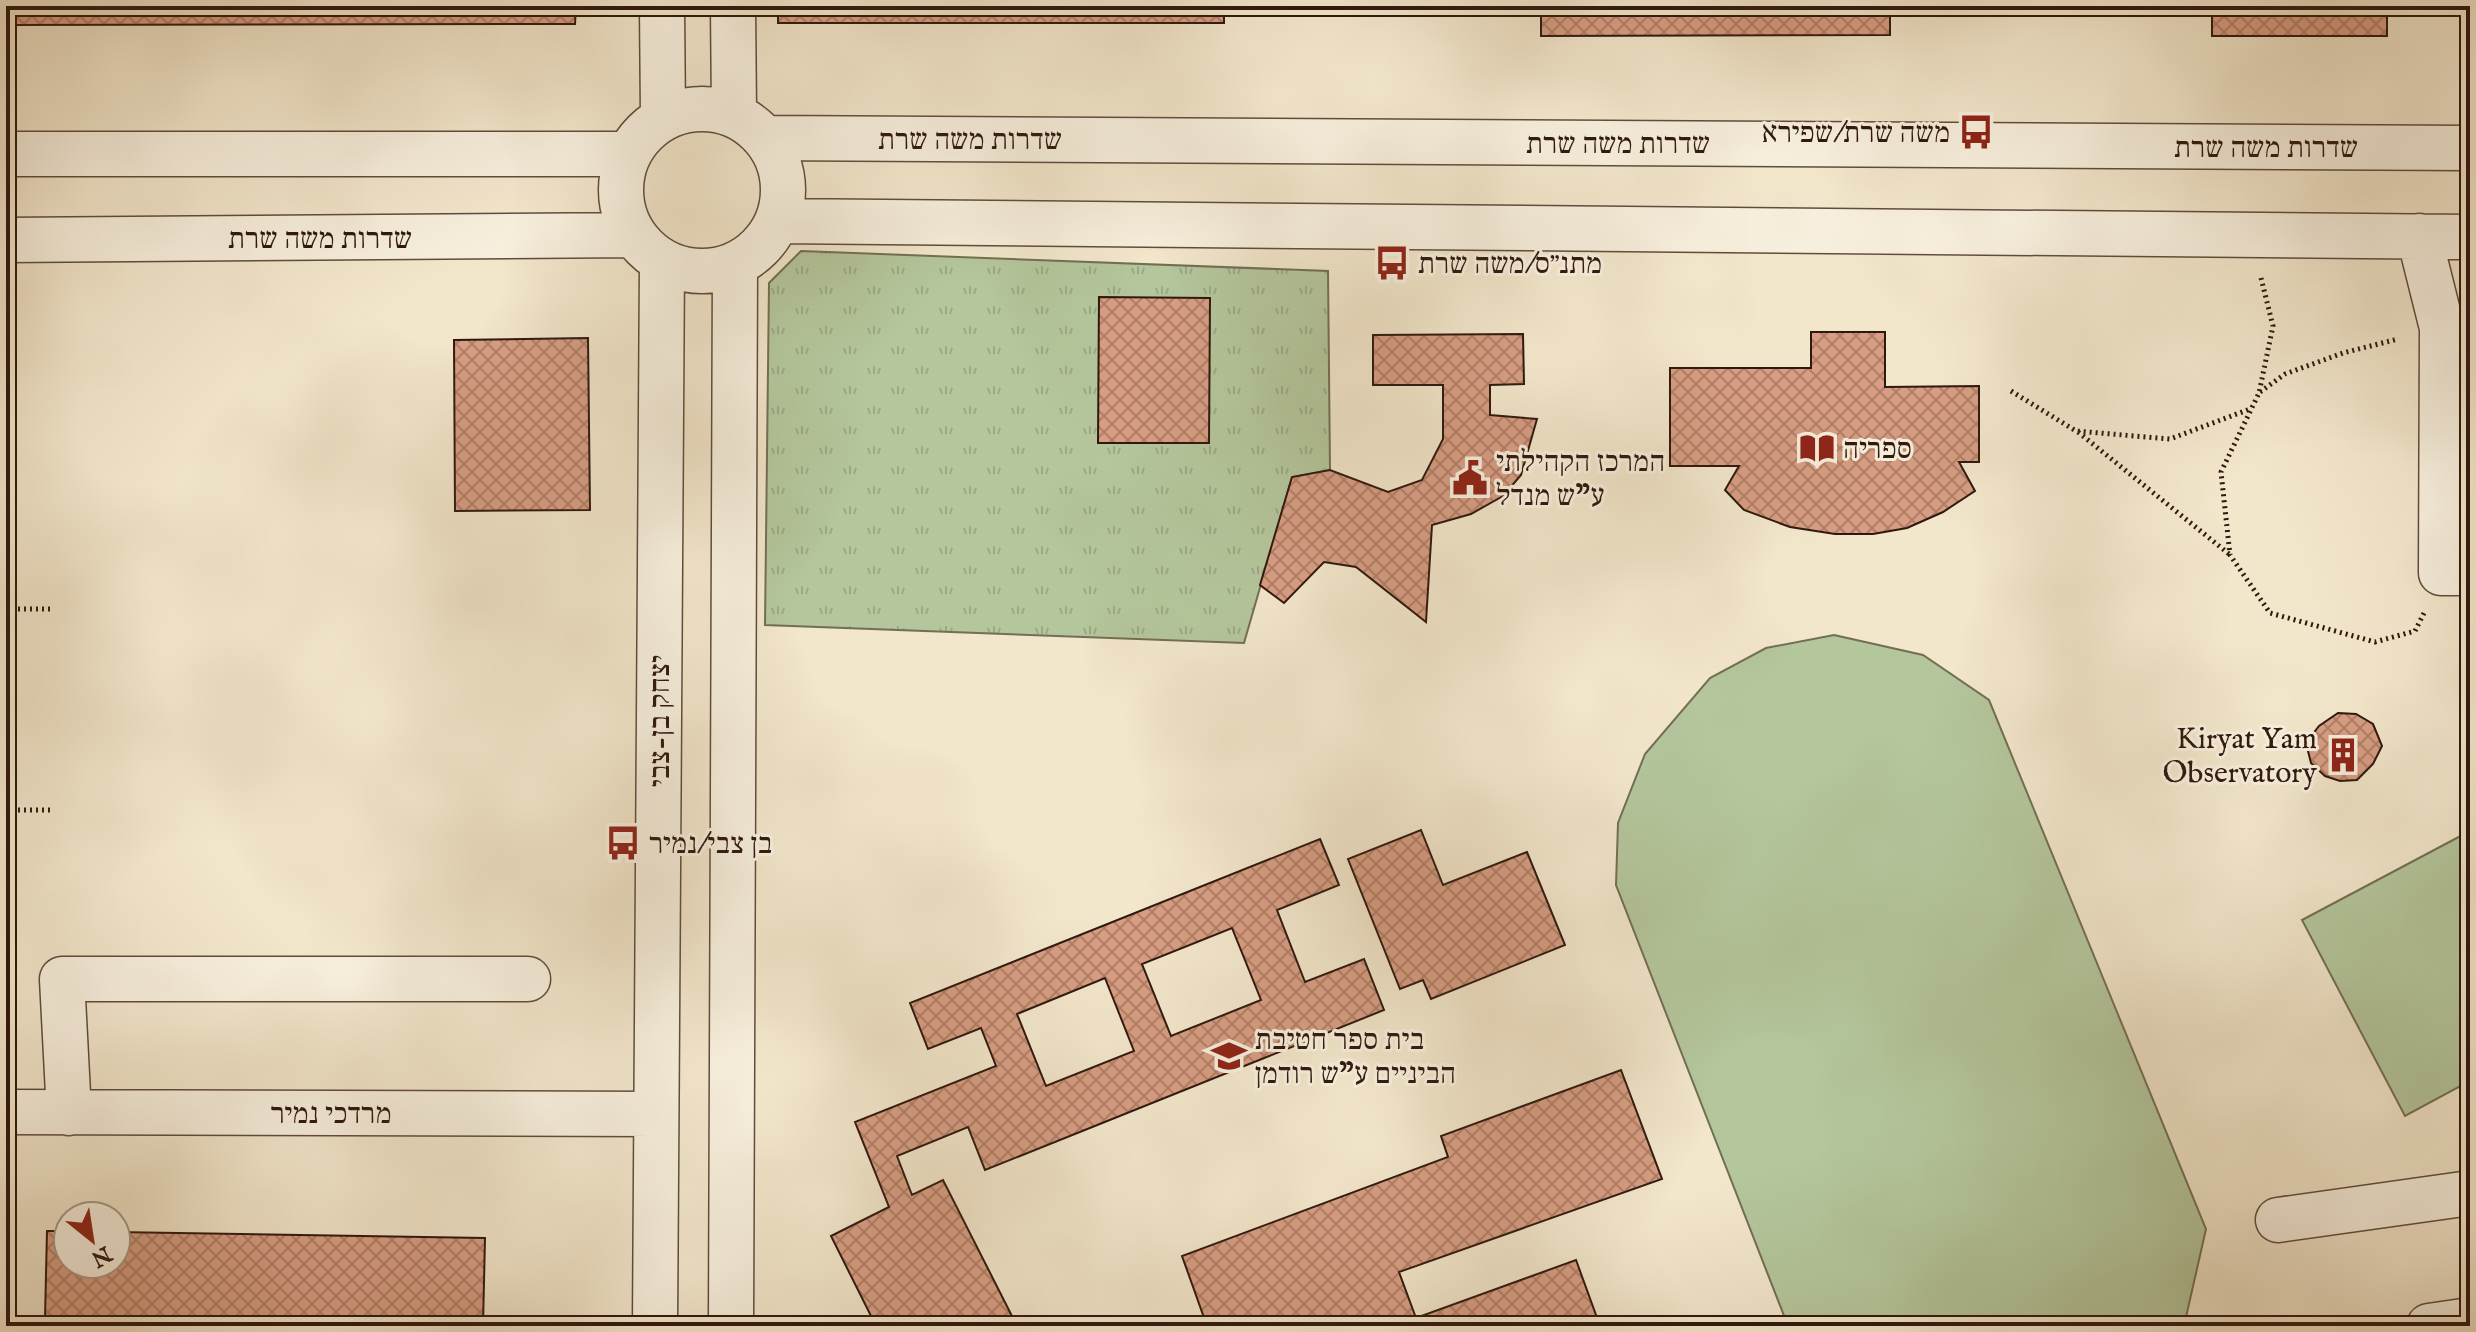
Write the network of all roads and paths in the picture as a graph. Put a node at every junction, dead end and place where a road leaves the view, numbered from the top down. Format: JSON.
{"nodes":[{"id":1,"x":662,"y":6,"type":"edge"},
{"id":2,"x":733,"y":6,"type":"edge"},
{"id":3,"x":663,"y":118,"type":"junction"},
{"id":4,"x":750,"y":126,"type":"junction"},
{"id":5,"x":2470,"y":148,"type":"edge"},
{"id":6,"x":6,"y":154,"type":"edge"},
{"id":7,"x":629,"y":154,"type":"junction"},
{"id":8,"x":777,"y":221,"type":"junction"},
{"id":9,"x":2250,"y":235,"type":"junction"},
{"id":10,"x":2419,"y":236,"type":"junction"},
{"id":11,"x":2470,"y":237,"type":"edge"},
{"id":12,"x":7,"y":241,"type":"edge"},
{"id":13,"x":648,"y":248,"type":"junction"},
{"id":14,"x":735,"y":264,"type":"junction"},
{"id":15,"x":2456,"y":327,"type":"edge"},
{"id":16,"x":2011,"y":391,"type":"dead end"},
{"id":17,"x":2259,"y":393,"type":"junction"},
{"id":18,"x":2251,"y":408,"type":"junction"},
{"id":19,"x":2076,"y":431,"type":"junction"},
{"id":20,"x":2230,"y":555,"type":"junction"},
{"id":21,"x":2456,"y":573,"type":"edge"},
{"id":22,"x":6,"y":609,"type":"edge"},
{"id":23,"x":50,"y":609,"type":"dead end"},
{"id":24,"x":6,"y":810,"type":"edge"},
{"id":25,"x":53,"y":810,"type":"dead end"},
{"id":26,"x":528,"y":979,"type":"dead end"},
{"id":27,"x":6,"y":1112,"type":"edge"},
{"id":28,"x":69,"y":1113,"type":"junction"},
{"id":29,"x":656,"y":1114,"type":"junction"},
{"id":30,"x":2470,"y":1193,"type":"edge"},
{"id":31,"x":2278,"y":1220,"type":"dead end"},
{"id":32,"x":2470,"y":1320,"type":"edge"},
{"id":33,"x":655,"y":1326,"type":"edge"},
{"id":34,"x":731,"y":1326,"type":"edge"},
{"id":35,"x":2429,"y":1326,"type":"edge"}],
"edges":[{"from":1,"to":3,"type":"street"},
{"from":2,"to":4,"type":"street"},
{"from":3,"to":4,"type":"street"},
{"from":3,"to":7,"type":"street"},
{"from":4,"to":5,"type":"street","name":"שדרות משה שרת"},
{"from":4,"to":8,"type":"street"},
{"from":6,"to":7,"type":"street"},
{"from":7,"to":13,"type":"street"},
{"from":8,"to":9,"type":"street"},
{"from":8,"to":14,"type":"street"},
{"from":9,"to":10,"type":"street"},
{"from":9,"to":17,"type":"path"},
{"from":10,"to":11,"type":"street"},
{"from":10,"to":15,"type":"street"},
{"from":12,"to":13,"type":"street","name":"שדרות משה שרת"},
{"from":13,"to":14,"type":"street"},
{"from":13,"to":29,"type":"street","name":"יצחק בן-צבי"},
{"from":14,"to":34,"type":"street"},
{"from":15,"to":17,"type":"path"},
{"from":15,"to":21,"type":"street"},
{"from":16,"to":19,"type":"path"},
{"from":17,"to":18,"type":"path"},
{"from":18,"to":19,"type":"path"},
{"from":18,"to":20,"type":"path"},
{"from":19,"to":20,"type":"path"},
{"from":20,"to":21,"type":"path"},
{"from":22,"to":23,"type":"path"},
{"from":24,"to":25,"type":"path"},
{"from":26,"to":28,"type":"street"},
{"from":27,"to":28,"type":"street","name":"מרדכי נמיר"},
{"from":28,"to":29,"type":"street","name":"מרדכי נמיר"},
{"from":29,"to":33,"type":"street","name":"יצחק בן-צבי"},
{"from":30,"to":31,"type":"street"},
{"from":32,"to":35,"type":"street"}]}
